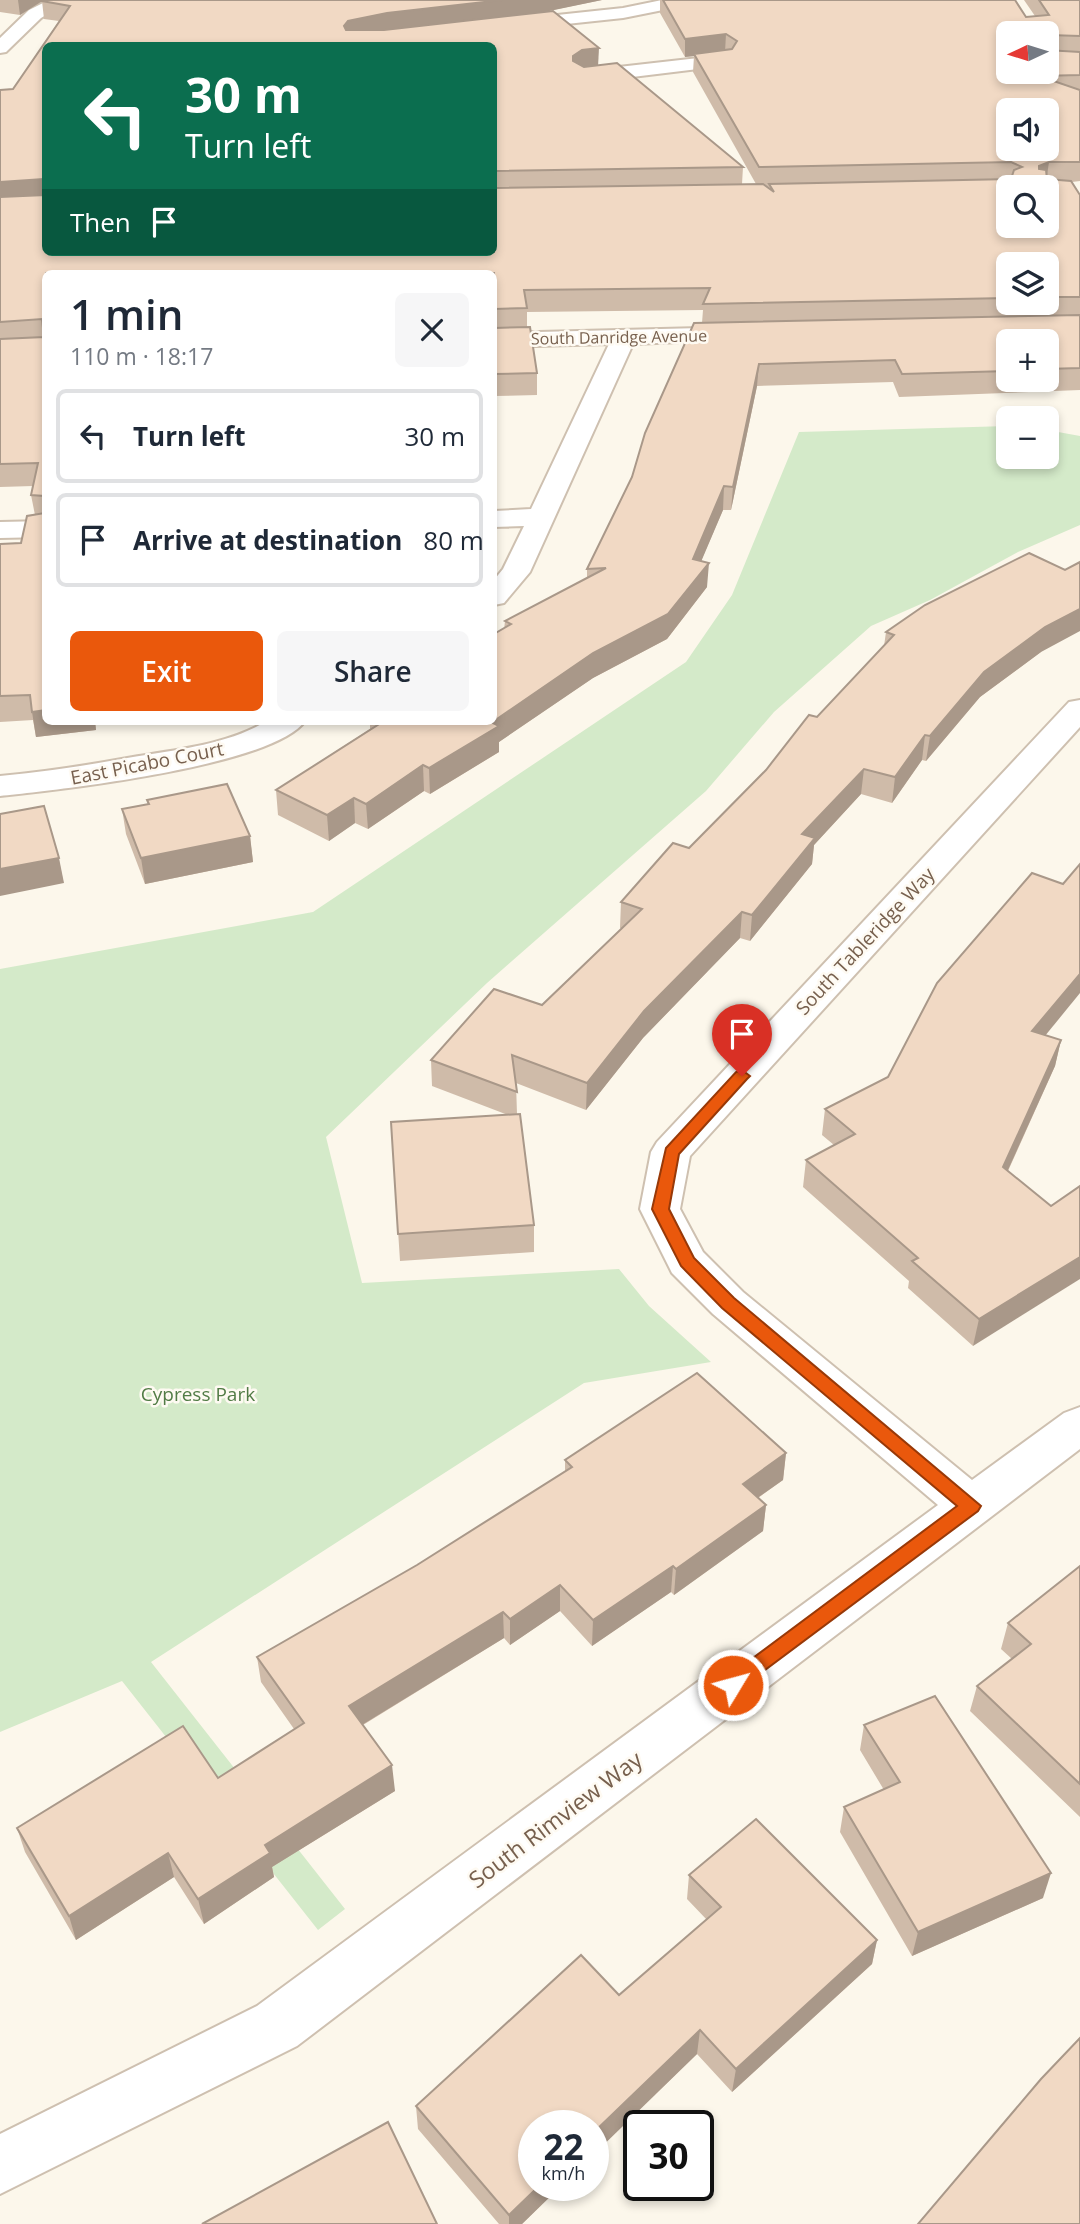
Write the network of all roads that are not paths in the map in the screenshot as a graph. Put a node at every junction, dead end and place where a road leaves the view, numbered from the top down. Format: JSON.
{"nodes":[{"id":1,"x":62,"y":0,"type":"edge"},
{"id":2,"x":688,"y":0,"type":"edge"},
{"id":3,"x":597,"y":15,"type":"junction"},
{"id":4,"x":493,"y":26,"type":"edge"},
{"id":5,"x":617,"y":33,"type":"dead end"},
{"id":6,"x":0,"y":48,"type":"edge"},
{"id":7,"x":637,"y":51,"type":"dead end"},
{"id":8,"x":725,"y":61,"type":"edge"},
{"id":9,"x":657,"y":68,"type":"junction"},
{"id":10,"x":583,"y":77,"type":"edge"},
{"id":11,"x":762,"y":334,"type":"edge"},
{"id":12,"x":624,"y":337,"type":"junction"},
{"id":13,"x":497,"y":340,"type":"edge"},
{"id":14,"x":541,"y":517,"type":"junction"},
{"id":15,"x":497,"y":519,"type":"edge"},
{"id":16,"x":42,"y":529,"type":"edge"},
{"id":17,"x":0,"y":530,"type":"edge"},
{"id":18,"x":497,"y":594,"type":"edge"},
{"id":19,"x":1080,"y":709,"type":"edge"},
{"id":20,"x":282,"y":725,"type":"edge"},
{"id":21,"x":0,"y":786,"type":"edge"},
{"id":22,"x":1080,"y":1425,"type":"edge"},
{"id":23,"x":971,"y":1506,"type":"junction"},
{"id":24,"x":0,"y":2165,"type":"edge"}],
"edges":[{"from":1,"to":6,"type":"street"},
{"from":2,"to":3,"type":"street"},
{"from":3,"to":4,"type":"street"},
{"from":3,"to":5,"type":"street"},
{"from":7,"to":9,"type":"street"},
{"from":8,"to":9,"type":"street"},
{"from":9,"to":10,"type":"street"},
{"from":11,"to":12,"type":"street","name":"South Danridge Avenue"},
{"from":12,"to":13,"type":"street","name":"South Danridge Avenue"},
{"from":12,"to":14,"type":"street"},
{"from":14,"to":15,"type":"street"},
{"from":14,"to":18,"type":"street"},
{"from":16,"to":17,"type":"street"},
{"from":19,"to":23,"type":"street","name":"South Tableridge Way"},
{"from":20,"to":21,"type":"street","name":"East Picabo Court"},
{"from":22,"to":23,"type":"street","name":"South Rimview Way"},
{"from":23,"to":24,"type":"street","name":"South Rimview Way"}]}
